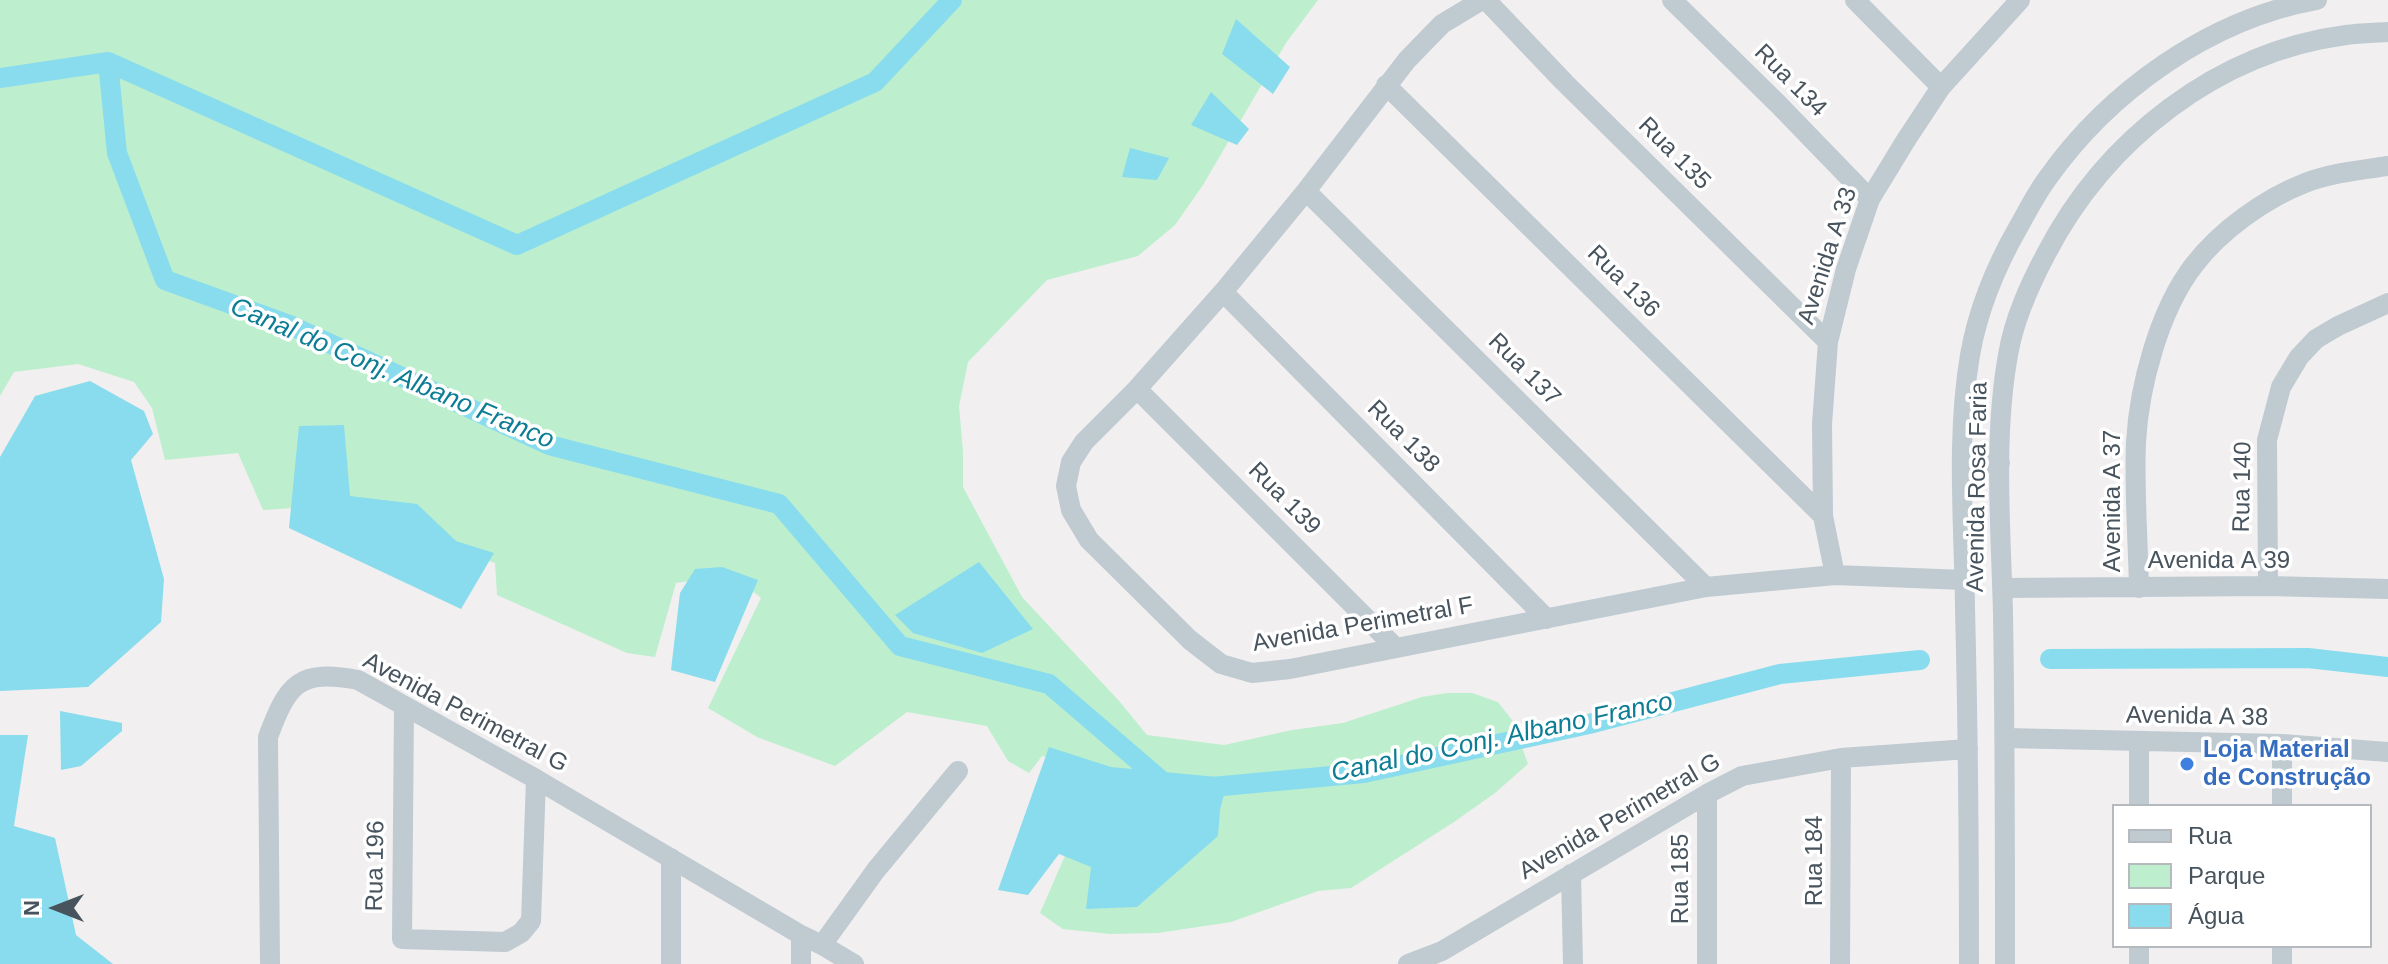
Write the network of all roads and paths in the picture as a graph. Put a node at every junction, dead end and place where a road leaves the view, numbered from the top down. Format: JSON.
{"nodes":[{"id":1,"x":1484,"y":0,"type":"edge"},
{"id":2,"x":1672,"y":0,"type":"edge"},
{"id":3,"x":1855,"y":0,"type":"edge"},
{"id":4,"x":2020,"y":0,"type":"edge"},
{"id":5,"x":2317,"y":0,"type":"edge"},
{"id":6,"x":2388,"y":32,"type":"edge"},
{"id":7,"x":1386,"y":85,"type":"junction"},
{"id":8,"x":1941,"y":87,"type":"junction"},
{"id":9,"x":2388,"y":166,"type":"edge"},
{"id":10,"x":1306,"y":191,"type":"junction"},
{"id":11,"x":1870,"y":199,"type":"junction"},
{"id":12,"x":1223,"y":292,"type":"junction"},
{"id":13,"x":2388,"y":303,"type":"edge"},
{"id":14,"x":1828,"y":342,"type":"junction"},
{"id":15,"x":1137,"y":389,"type":"junction"},
{"id":16,"x":2000,"y":463,"type":"junction"},
{"id":17,"x":1962,"y":464,"type":"junction"},
{"id":18,"x":1823,"y":516,"type":"junction"},
{"id":19,"x":1835,"y":575,"type":"junction"},
{"id":20,"x":1965,"y":580,"type":"junction"},
{"id":21,"x":2268,"y":586,"type":"junction"},
{"id":22,"x":1706,"y":587,"type":"junction"},
{"id":23,"x":2002,"y":588,"type":"junction"},
{"id":24,"x":2139,"y":588,"type":"junction"},
{"id":25,"x":2388,"y":589,"type":"edge"},
{"id":26,"x":1547,"y":619,"type":"junction"},
{"id":27,"x":1394,"y":646,"type":"junction"},
{"id":28,"x":404,"y":707,"type":"junction"},
{"id":29,"x":2005,"y":738,"type":"junction"},
{"id":30,"x":2139,"y":742,"type":"junction"},
{"id":31,"x":2282,"y":744,"type":"junction"},
{"id":32,"x":1968,"y":749,"type":"junction"},
{"id":33,"x":2388,"y":752,"type":"edge"},
{"id":34,"x":1841,"y":758,"type":"junction"},
{"id":35,"x":958,"y":771,"type":"dead end"},
{"id":36,"x":536,"y":779,"type":"junction"},
{"id":37,"x":1707,"y":794,"type":"junction"},
{"id":38,"x":2139,"y":804,"type":"edge"},
{"id":39,"x":2282,"y":804,"type":"edge"},
{"id":40,"x":671,"y":858,"type":"junction"},
{"id":41,"x":1571,"y":874,"type":"junction"},
{"id":42,"x":801,"y":935,"type":"junction"},
{"id":43,"x":822,"y":945,"type":"junction"},
{"id":44,"x":1442,"y":957,"type":"edge"},
{"id":45,"x":270,"y":964,"type":"edge"},
{"id":46,"x":671,"y":964,"type":"edge"},
{"id":47,"x":801,"y":964,"type":"edge"},
{"id":48,"x":854,"y":964,"type":"edge"},
{"id":49,"x":1408,"y":964,"type":"edge"},
{"id":50,"x":1573,"y":964,"type":"edge"},
{"id":51,"x":1707,"y":964,"type":"edge"},
{"id":52,"x":1840,"y":964,"type":"edge"},
{"id":53,"x":1969,"y":964,"type":"edge"},
{"id":54,"x":2005,"y":964,"type":"edge"}],
"edges":[{"from":1,"to":7,"type":"street","name":"Avenida Perimetral F"},
{"from":1,"to":14,"type":"street","name":"Rua 135"},
{"from":2,"to":11,"type":"street","name":"Rua 134"},
{"from":3,"to":8,"type":"street"},
{"from":4,"to":8,"type":"street","name":"Avenida A 33"},
{"from":5,"to":17,"type":"street","name":"Avenida Rosa Faria"},
{"from":6,"to":16,"type":"street","name":"Avenida Rosa Faria"},
{"from":7,"to":10,"type":"street","name":"Avenida Perimetral F"},
{"from":7,"to":18,"type":"street","name":"Rua 136"},
{"from":8,"to":11,"type":"street","name":"Avenida A 33"},
{"from":9,"to":24,"type":"street","name":"Avenida A 37"},
{"from":10,"to":12,"type":"street","name":"Avenida Perimetral F"},
{"from":10,"to":22,"type":"street","name":"Rua 137"},
{"from":11,"to":14,"type":"street","name":"Avenida A 33"},
{"from":12,"to":15,"type":"street","name":"Avenida Perimetral F"},
{"from":12,"to":26,"type":"street","name":"Rua 138"},
{"from":13,"to":21,"type":"street","name":"Rua 140"},
{"from":14,"to":18,"type":"street","name":"Avenida A 33"},
{"from":15,"to":27,"type":"street","name":"Rua 139"},
{"from":15,"to":27,"type":"street","name":"Avenida Perimetral F"},
{"from":16,"to":17,"type":"street"},
{"from":16,"to":23,"type":"street","name":"Avenida Rosa Faria"},
{"from":17,"to":20,"type":"street","name":"Avenida Rosa Faria"},
{"from":18,"to":19,"type":"street","name":"Avenida A 33"},
{"from":19,"to":20,"type":"street","name":"Avenida Perimetral F"},
{"from":19,"to":22,"type":"street","name":"Avenida Perimetral F"},
{"from":20,"to":32,"type":"street","name":"Avenida Rosa Faria"},
{"from":21,"to":24,"type":"street","name":"Avenida A 39"},
{"from":21,"to":25,"type":"street","name":"Avenida A 39"},
{"from":22,"to":26,"type":"street","name":"Avenida Perimetral F"},
{"from":23,"to":24,"type":"street","name":"Avenida A 39"},
{"from":23,"to":29,"type":"street","name":"Avenida Rosa Faria"},
{"from":26,"to":27,"type":"street","name":"Avenida Perimetral F"},
{"from":28,"to":36,"type":"street","name":"Avenida Perimetral G"},
{"from":28,"to":36,"type":"street","name":"Rua 196"},
{"from":28,"to":45,"type":"street","name":"Avenida Perimetral G"},
{"from":29,"to":30,"type":"street","name":"Avenida A 38"},
{"from":29,"to":54,"type":"street","name":"Avenida Rosa Faria"},
{"from":30,"to":31,"type":"street","name":"Avenida A 38"},
{"from":30,"to":38,"type":"street"},
{"from":31,"to":33,"type":"street","name":"Avenida A 38"},
{"from":31,"to":39,"type":"street"},
{"from":32,"to":34,"type":"street","name":"Avenida Perimetral G"},
{"from":32,"to":53,"type":"street","name":"Avenida Rosa Faria"},
{"from":34,"to":37,"type":"street","name":"Avenida Perimetral G"},
{"from":34,"to":52,"type":"street","name":"Rua 184"},
{"from":35,"to":43,"type":"street"},
{"from":36,"to":40,"type":"street","name":"Avenida Perimetral G"},
{"from":37,"to":41,"type":"street","name":"Avenida Perimetral G"},
{"from":37,"to":51,"type":"street","name":"Rua 185"},
{"from":40,"to":42,"type":"street","name":"Avenida Perimetral G"},
{"from":40,"to":46,"type":"street"},
{"from":41,"to":44,"type":"street","name":"Avenida Perimetral G"},
{"from":41,"to":50,"type":"street"},
{"from":42,"to":43,"type":"street","name":"Avenida Perimetral G"},
{"from":42,"to":47,"type":"street"},
{"from":43,"to":48,"type":"street","name":"Avenida Perimetral G"},
{"from":44,"to":49,"type":"street","name":"Avenida Perimetral G"}]}
